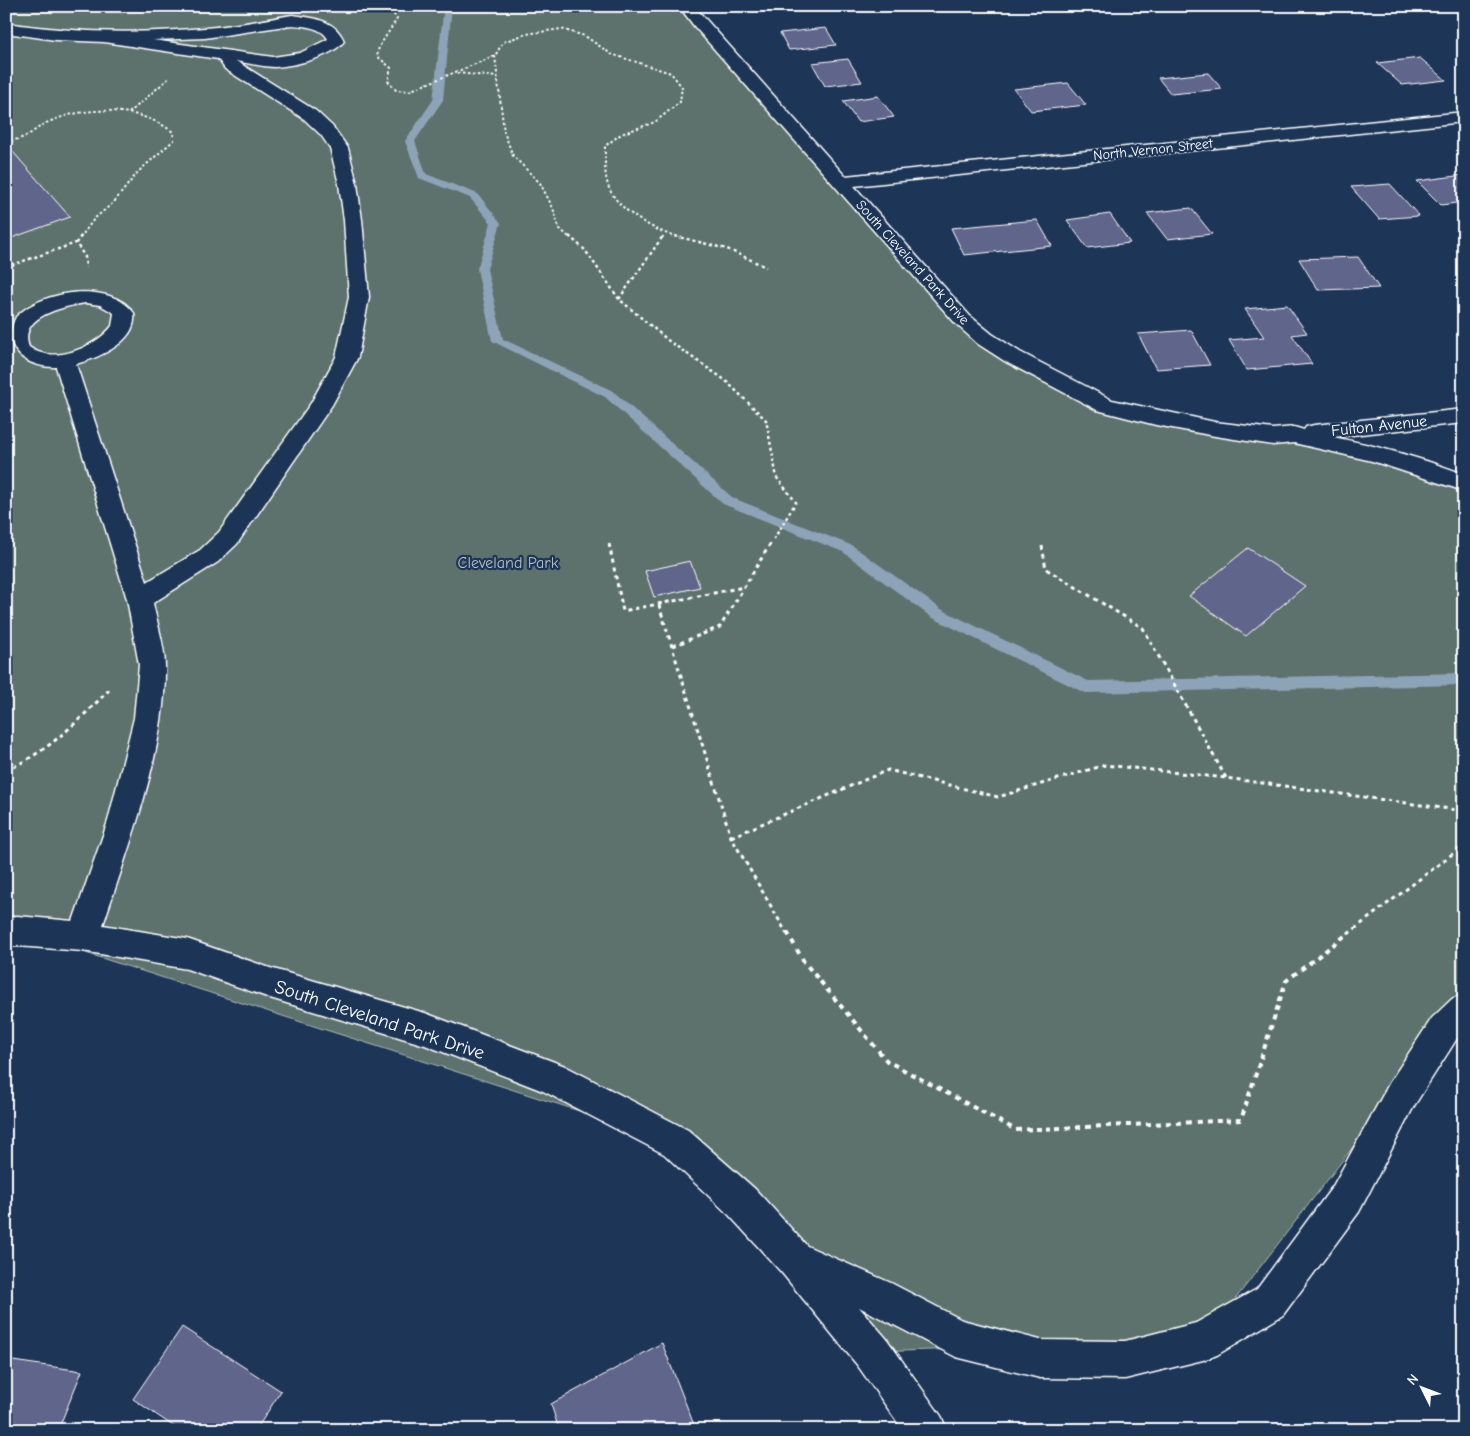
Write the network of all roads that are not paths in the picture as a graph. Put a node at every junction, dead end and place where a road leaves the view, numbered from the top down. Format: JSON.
{"nodes":[{"id":1,"x":686,"y":6,"type":"edge"},
{"id":2,"x":6,"y":28,"type":"edge"},
{"id":3,"x":104,"y":37,"type":"junction"},
{"id":4,"x":224,"y":56,"type":"junction"},
{"id":5,"x":1464,"y":116,"type":"edge"},
{"id":6,"x":842,"y":182,"type":"junction"},
{"id":7,"x":64,"y":359,"type":"junction"},
{"id":8,"x":1464,"y":416,"type":"edge"},
{"id":9,"x":1294,"y":434,"type":"junction"},
{"id":10,"x":1464,"y":483,"type":"edge"},
{"id":11,"x":140,"y":599,"type":"junction"},
{"id":12,"x":6,"y":933,"type":"edge"},
{"id":13,"x":83,"y":936,"type":"junction"},
{"id":14,"x":1464,"y":1010,"type":"edge"},
{"id":15,"x":795,"y":1260,"type":"junction"},
{"id":16,"x":927,"y":1430,"type":"edge"}],
"edges":[{"from":1,"to":6,"type":"street","name":"South Cleveland Park Drive"},
{"from":2,"to":3,"type":"street"},
{"from":3,"to":4,"type":"street"},
{"from":3,"to":4,"type":"street"},
{"from":4,"to":11,"type":"street"},
{"from":5,"to":6,"type":"street","name":"North Vernon Street"},
{"from":6,"to":9,"type":"street","name":"South Cleveland Park Drive"},
{"from":7,"to":7,"type":"street"},
{"from":7,"to":11,"type":"street"},
{"from":8,"to":9,"type":"street","name":"Fulton Avenue"},
{"from":9,"to":10,"type":"street","name":"South Cleveland Park Drive"},
{"from":11,"to":13,"type":"street"},
{"from":12,"to":13,"type":"street","name":"South Cleveland Park Drive"},
{"from":13,"to":15,"type":"street","name":"South Cleveland Park Drive"},
{"from":14,"to":15,"type":"street","name":"South Cleveland Park Drive"},
{"from":15,"to":16,"type":"street","name":"South Cleveland Park Drive"}]}
